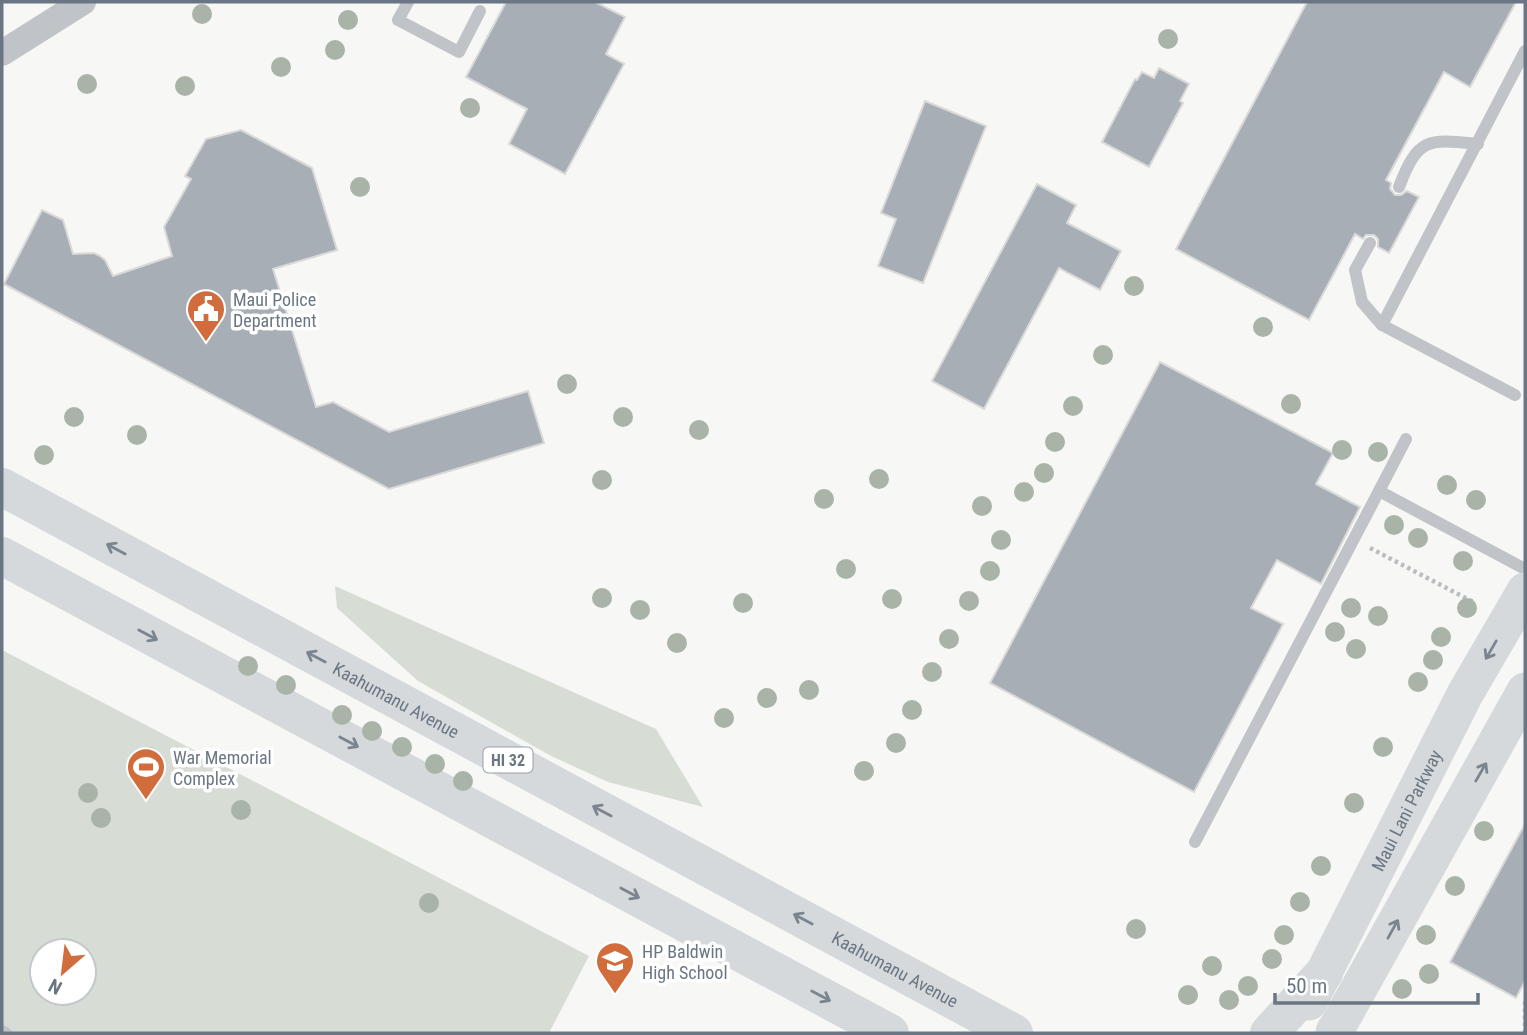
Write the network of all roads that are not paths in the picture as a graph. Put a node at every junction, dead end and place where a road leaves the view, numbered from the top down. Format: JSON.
{"nodes":[{"id":1,"x":83,"y":2,"type":"edge"},
{"id":2,"x":408,"y":2,"type":"edge"},
{"id":3,"x":480,"y":11,"type":"dead end"},
{"id":4,"x":1525,"y":51,"type":"edge"},
{"id":5,"x":2,"y":54,"type":"edge"},
{"id":6,"x":1478,"y":144,"type":"junction"},
{"id":7,"x":1399,"y":187,"type":"dead end"},
{"id":8,"x":1370,"y":243,"type":"dead end"},
{"id":9,"x":1382,"y":325,"type":"junction"},
{"id":10,"x":1515,"y":395,"type":"dead end"},
{"id":11,"x":1406,"y":439,"type":"dead end"},
{"id":12,"x":2,"y":487,"type":"edge"},
{"id":13,"x":1379,"y":491,"type":"junction"},
{"id":14,"x":2,"y":556,"type":"edge"},
{"id":15,"x":1525,"y":569,"type":"edge"},
{"id":16,"x":1525,"y":591,"type":"edge"},
{"id":17,"x":1525,"y":691,"type":"edge"},
{"id":18,"x":1195,"y":842,"type":"dead end"},
{"id":19,"x":1324,"y":973,"type":"junction"},
{"id":20,"x":1003,"y":1027,"type":"edge"},
{"id":21,"x":890,"y":1033,"type":"edge"},
{"id":22,"x":1032,"y":1033,"type":"edge"},
{"id":23,"x":1269,"y":1033,"type":"edge"},
{"id":24,"x":1293,"y":1033,"type":"edge"},
{"id":25,"x":1335,"y":1033,"type":"edge"}],
"edges":[{"from":1,"to":5,"type":"street"},
{"from":2,"to":3,"type":"lane"},
{"from":4,"to":6,"type":"lane"},
{"from":6,"to":7,"type":"lane"},
{"from":6,"to":9,"type":"lane"},
{"from":8,"to":9,"type":"lane"},
{"from":9,"to":10,"type":"lane"},
{"from":11,"to":13,"type":"lane"},
{"from":20,"to":12,"type":"main road","name":"Kaahumanu Avenue","number":"HI 32","one_way":true},
{"from":13,"to":15,"type":"lane"},
{"from":13,"to":18,"type":"lane"},
{"from":14,"to":21,"type":"main road","one_way":true},
{"from":16,"to":19,"type":"main road","name":"Maui Lani Parkway","one_way":true},
{"from":25,"to":17,"type":"main road","one_way":true},
{"from":19,"to":23,"type":"main road"},
{"from":19,"to":24,"type":"main road","name":"Maui Lani Parkway"},
{"from":20,"to":22,"type":"main road","name":"Kaahumanu Avenue"}]}
